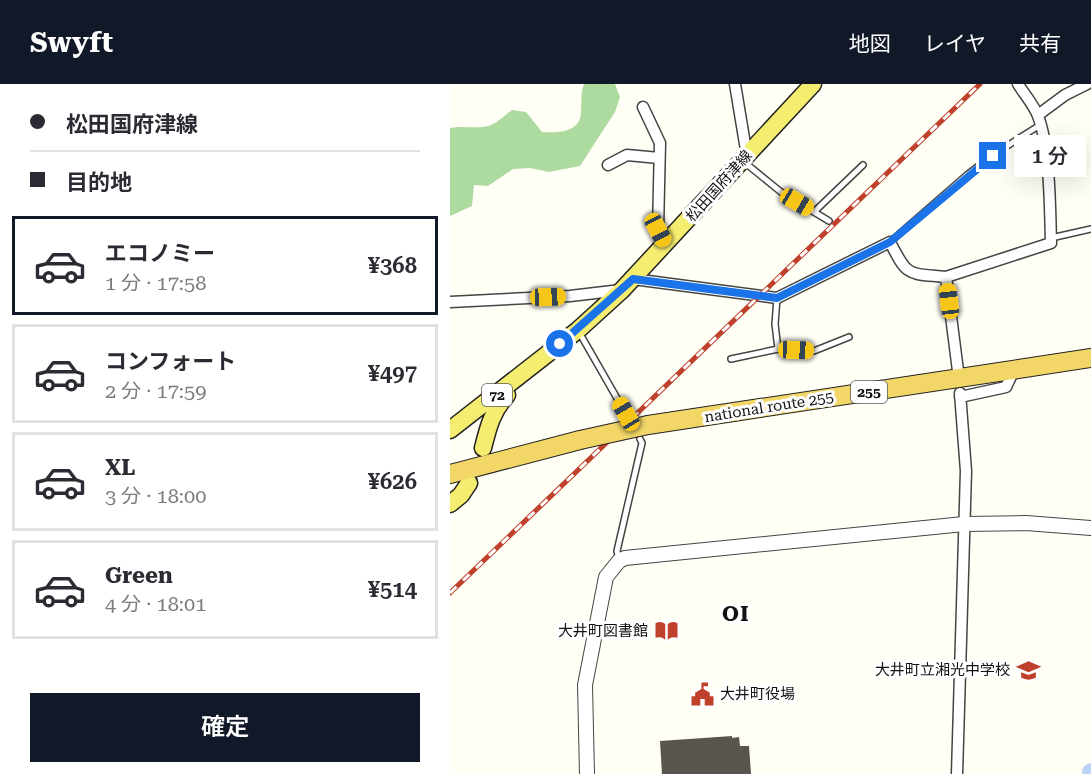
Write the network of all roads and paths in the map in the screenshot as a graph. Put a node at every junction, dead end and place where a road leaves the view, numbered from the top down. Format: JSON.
{"nodes":[{"id":1,"x":735,"y":84,"type":"edge"},
{"id":2,"x":813,"y":84,"type":"edge"},
{"id":3,"x":1018,"y":84,"type":"edge"},
{"id":4,"x":1087,"y":84,"type":"edge"},
{"id":5,"x":643,"y":107,"type":"dead end"},
{"id":6,"x":1039,"y":120,"type":"junction"},
{"id":7,"x":659,"y":158,"type":"junction"},
{"id":8,"x":745,"y":158,"type":"junction"},
{"id":9,"x":608,"y":165,"type":"dead end"},
{"id":10,"x":863,"y":165,"type":"dead end"},
{"id":11,"x":814,"y":212,"type":"junction"},
{"id":12,"x":829,"y":220,"type":"dead end"},
{"id":13,"x":1091,"y":229,"type":"edge"},
{"id":14,"x":1051,"y":238,"type":"junction"},
{"id":15,"x":890,"y":242,"type":"junction"},
{"id":16,"x":665,"y":244,"type":"junction"},
{"id":17,"x":946,"y":278,"type":"junction"},
{"id":18,"x":627,"y":285,"type":"junction"},
{"id":19,"x":777,"y":298,"type":"junction"},
{"id":20,"x":450,"y":302,"type":"edge"},
{"id":21,"x":578,"y":330,"type":"junction"},
{"id":22,"x":849,"y":337,"type":"dead end"},
{"id":23,"x":778,"y":349,"type":"junction"},
{"id":24,"x":543,"y":358,"type":"junction"},
{"id":25,"x":1091,"y":358,"type":"edge"},
{"id":26,"x":731,"y":359,"type":"dead end"},
{"id":27,"x":1014,"y":370,"type":"junction"},
{"id":28,"x":958,"y":371,"type":"dead end"},
{"id":29,"x":626,"y":414,"type":"dead end"},
{"id":30,"x":450,"y":430,"type":"edge"},
{"id":31,"x":644,"y":432,"type":"junction"},
{"id":32,"x":483,"y":448,"type":"dead end"},
{"id":33,"x":450,"y":474,"type":"edge"},
{"id":34,"x":469,"y":483,"type":"dead end"},
{"id":35,"x":450,"y":504,"type":"edge"},
{"id":36,"x":964,"y":524,"type":"junction"},
{"id":37,"x":1091,"y":528,"type":"edge"},
{"id":38,"x":619,"y":561,"type":"junction"},
{"id":39,"x":587,"y":774,"type":"edge"},
{"id":40,"x":957,"y":774,"type":"edge"}],
"edges":[{"from":1,"to":8,"type":"street"},
{"from":2,"to":8,"type":"main road","name":"松田国府津線","number":"72"},
{"from":3,"to":6,"type":"street"},
{"from":4,"to":6,"type":"street"},
{"from":5,"to":7,"type":"street"},
{"from":6,"to":14,"type":"street"},
{"from":6,"to":15,"type":"lane"},
{"from":7,"to":9,"type":"street"},
{"from":7,"to":16,"type":"street"},
{"from":8,"to":11,"type":"lane"},
{"from":8,"to":16,"type":"main road","name":"松田国府津線","number":"72"},
{"from":10,"to":11,"type":"lane"},
{"from":11,"to":12,"type":"lane"},
{"from":13,"to":14,"type":"lane"},
{"from":14,"to":17,"type":"street"},
{"from":15,"to":17,"type":"street"},
{"from":15,"to":19,"type":"street"},
{"from":16,"to":18,"type":"main road","name":"松田国府津線","number":"72"},
{"from":17,"to":28,"type":"street"},
{"from":18,"to":19,"type":"street"},
{"from":18,"to":20,"type":"street"},
{"from":18,"to":21,"type":"main road","name":"松田国府津線","number":"72"},
{"from":19,"to":23,"type":"lane"},
{"from":21,"to":24,"type":"main road","name":"松田国府津線","number":"72"},
{"from":21,"to":29,"type":"lane"},
{"from":22,"to":23,"type":"lane"},
{"from":23,"to":26,"type":"lane"},
{"from":24,"to":30,"type":"main road","name":"松田国府津線","number":"72"},
{"from":24,"to":32,"type":"main road","name":"松田国府津線","number":"72"},
{"from":25,"to":27,"type":"highway","name":"national route 255","number":"255"},
{"from":27,"to":31,"type":"highway","name":"national route 255","number":"255"},
{"from":27,"to":36,"type":"street"},
{"from":31,"to":33,"type":"highway","name":"national route 255","number":"255","bridge":true},
{"from":31,"to":38,"type":"lane"},
{"from":34,"to":35,"type":"main road"},
{"from":36,"to":37,"type":"street"},
{"from":36,"to":38,"type":"street"},
{"from":36,"to":40,"type":"street"},
{"from":38,"to":39,"type":"street"}]}
